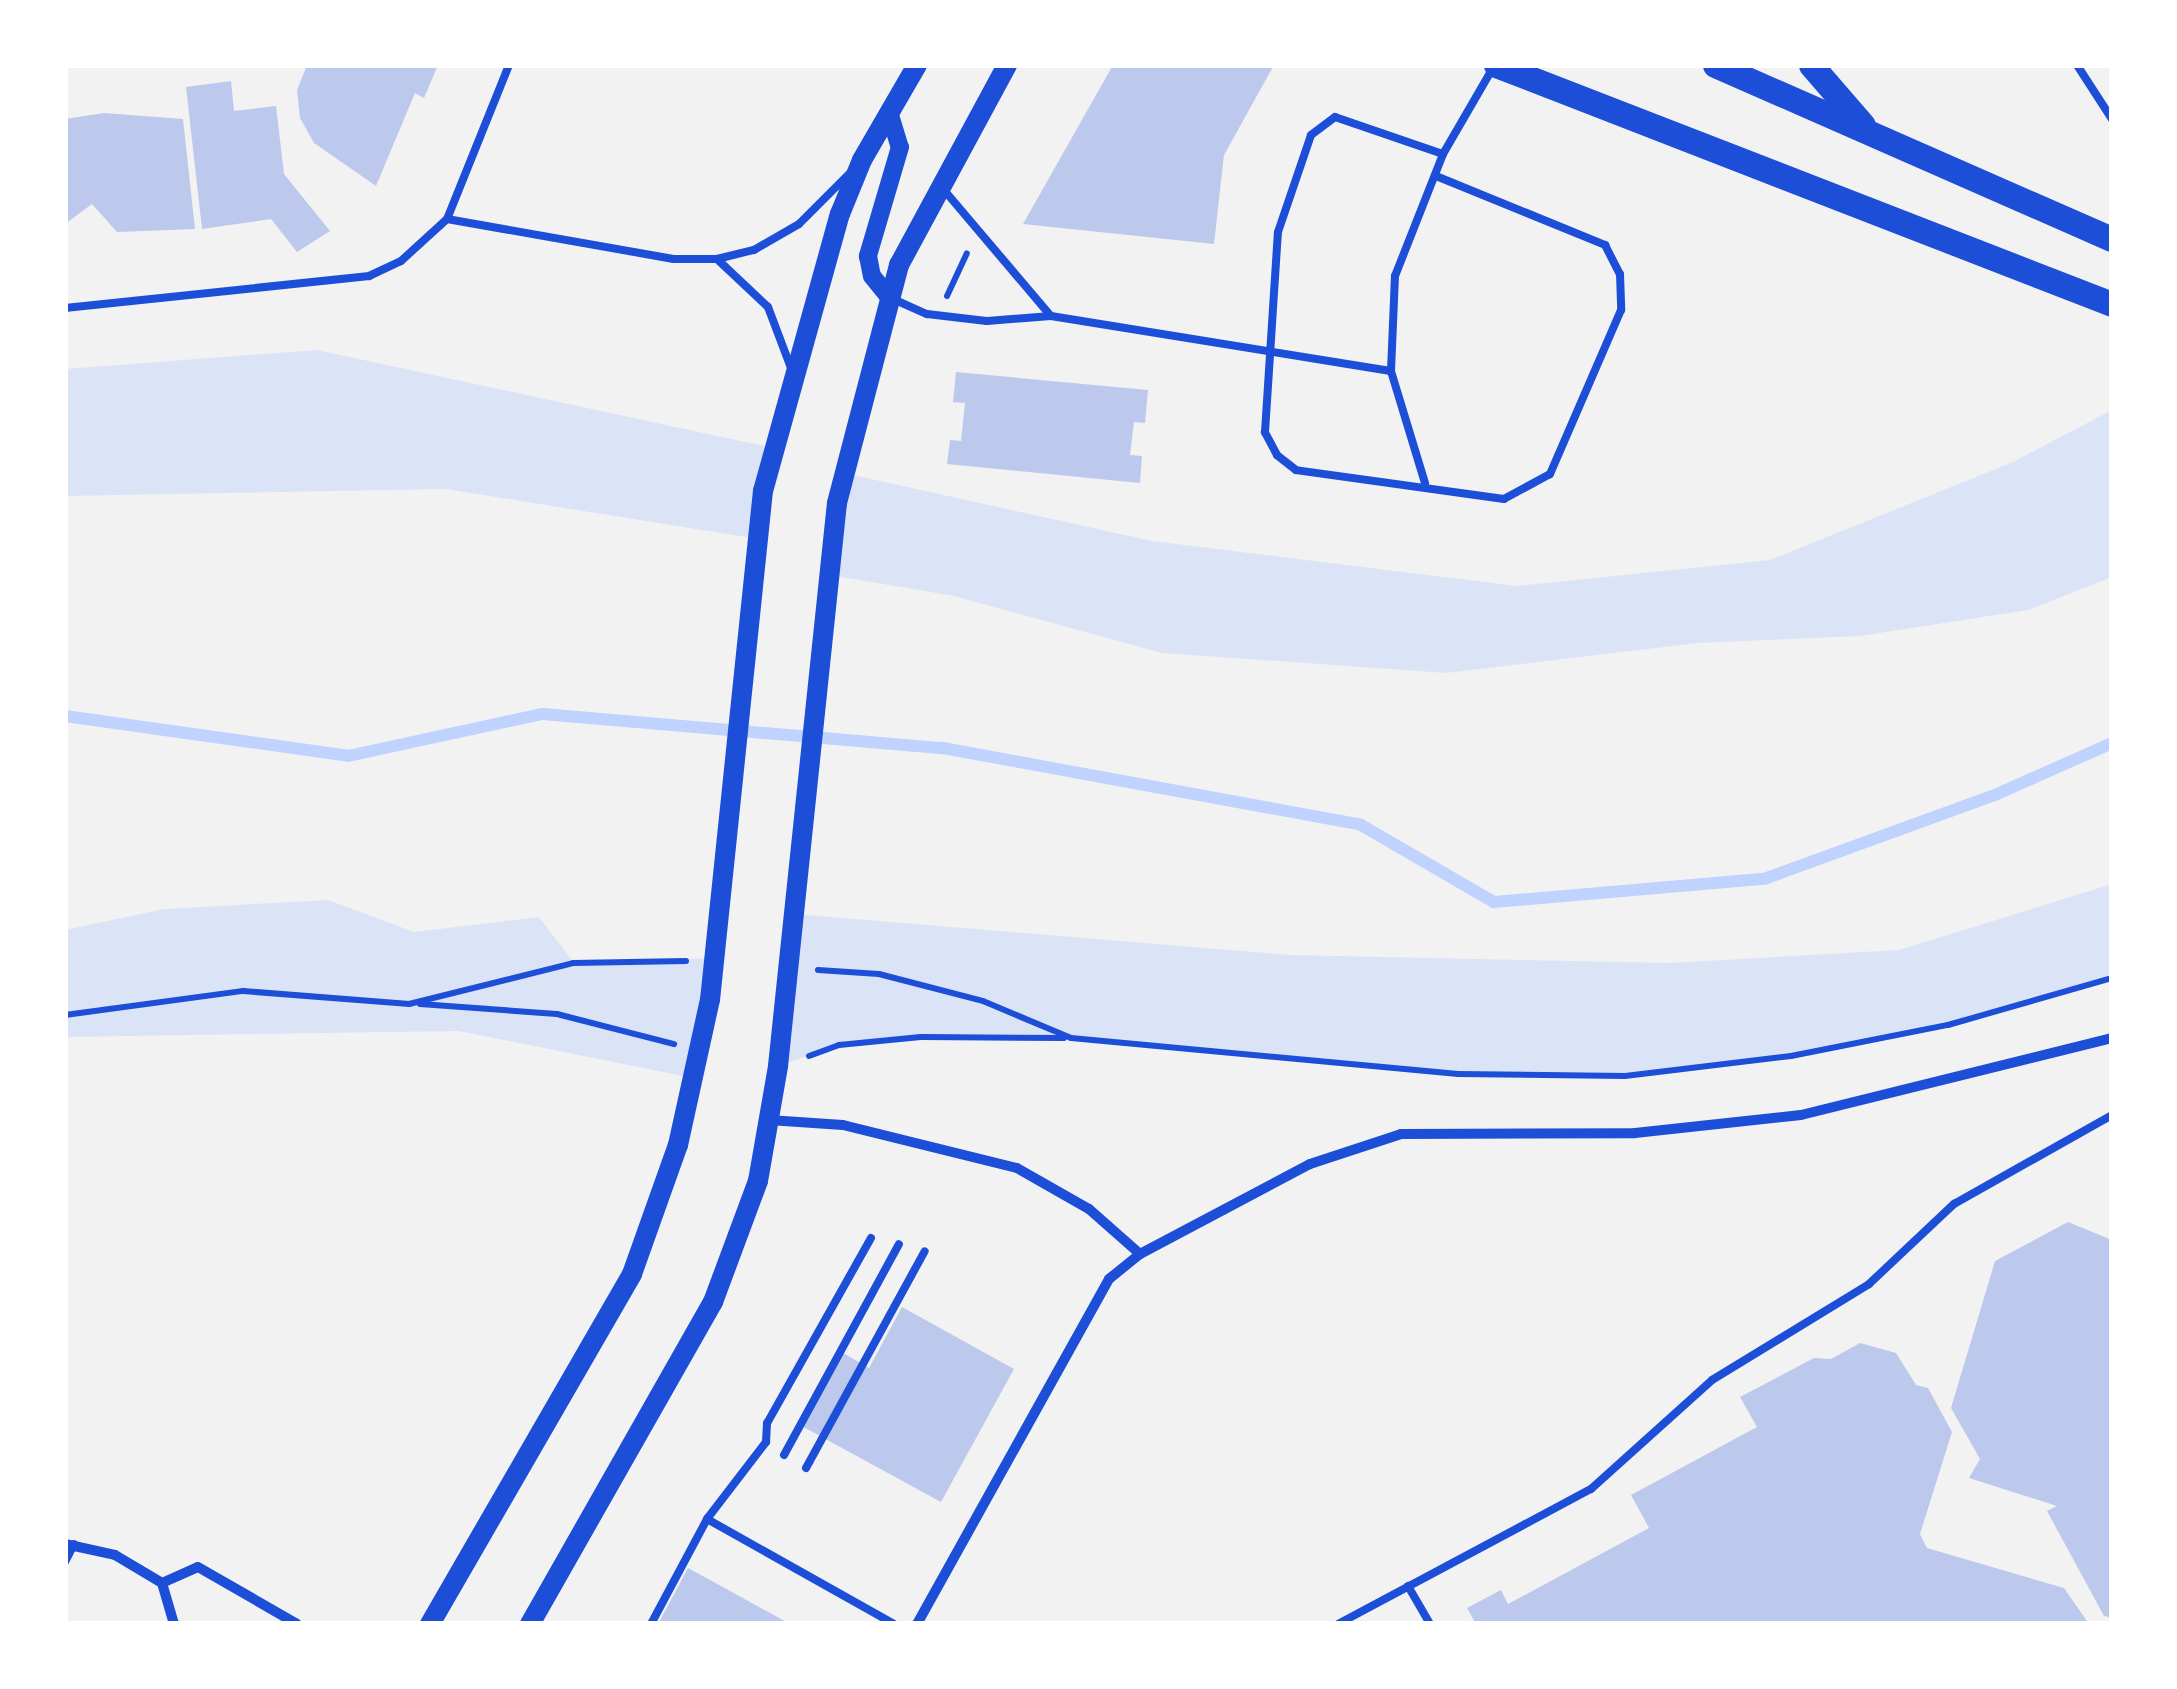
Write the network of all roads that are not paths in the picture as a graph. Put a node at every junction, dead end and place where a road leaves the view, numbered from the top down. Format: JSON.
{"nodes":[{"id":1,"x":508,"y":65,"type":"edge"},
{"id":2,"x":918,"y":65,"type":"edge"},
{"id":3,"x":1007,"y":65,"type":"edge"},
{"id":4,"x":1495,"y":65,"type":"edge"},
{"id":5,"x":1715,"y":65,"type":"edge"},
{"id":6,"x":1811,"y":65,"type":"edge"},
{"id":7,"x":2076,"y":65,"type":"edge"},
{"id":8,"x":888,"y":112,"type":"junction"},
{"id":9,"x":2112,"y":120,"type":"edge"},
{"id":10,"x":1869,"y":133,"type":"junction"},
{"id":11,"x":1443,"y":154,"type":"junction"},
{"id":12,"x":862,"y":160,"type":"junction"},
{"id":13,"x":1436,"y":176,"type":"junction"},
{"id":14,"x":939,"y":183,"type":"junction"},
{"id":15,"x":447,"y":219,"type":"junction"},
{"id":16,"x":2112,"y":240,"type":"edge"},
{"id":17,"x":717,"y":259,"type":"junction"},
{"id":18,"x":890,"y":298,"type":"junction"},
{"id":19,"x":2112,"y":304,"type":"edge"},
{"id":20,"x":65,"y":308,"type":"edge"},
{"id":21,"x":1050,"y":316,"type":"junction"},
{"id":22,"x":1269,"y":352,"type":"junction"},
{"id":23,"x":1391,"y":370,"type":"junction"},
{"id":24,"x":793,"y":373,"type":"junction"},
{"id":25,"x":1425,"y":483,"type":"junction"},
{"id":26,"x":2112,"y":1038,"type":"edge"},
{"id":27,"x":2112,"y":1115,"type":"edge"},
{"id":28,"x":769,"y":1120,"type":"junction"},
{"id":29,"x":871,"y":1238,"type":"dead end"},
{"id":30,"x":899,"y":1244,"type":"dead end"},
{"id":31,"x":925,"y":1251,"type":"dead end"},
{"id":32,"x":1140,"y":1254,"type":"junction"},
{"id":33,"x":784,"y":1454,"type":"dead end"},
{"id":34,"x":806,"y":1468,"type":"dead end"},
{"id":35,"x":708,"y":1519,"type":"junction"},
{"id":36,"x":70,"y":1544,"type":"edge"},
{"id":37,"x":65,"y":1562,"type":"edge"},
{"id":38,"x":162,"y":1584,"type":"junction"},
{"id":39,"x":1408,"y":1586,"type":"junction"},
{"id":40,"x":174,"y":1624,"type":"edge"},
{"id":41,"x":297,"y":1624,"type":"edge"},
{"id":42,"x":430,"y":1624,"type":"edge"},
{"id":43,"x":530,"y":1624,"type":"edge"},
{"id":44,"x":651,"y":1624,"type":"edge"},
{"id":45,"x":894,"y":1624,"type":"edge"},
{"id":46,"x":918,"y":1624,"type":"edge"},
{"id":47,"x":1338,"y":1624,"type":"edge"},
{"id":48,"x":1430,"y":1624,"type":"edge"}],
"edges":[{"from":1,"to":15,"type":"lane"},
{"from":2,"to":8,"type":"main road"},
{"from":3,"to":14,"type":"main road"},
{"from":4,"to":11,"type":"lane"},
{"from":4,"to":19,"type":"main road"},
{"from":5,"to":10,"type":"main road"},
{"from":6,"to":10,"type":"main road"},
{"from":7,"to":9,"type":"lane"},
{"from":8,"to":12,"type":"main road"},
{"from":8,"to":18,"type":"street"},
{"from":10,"to":16,"type":"main road"},
{"from":11,"to":13,"type":"lane"},
{"from":11,"to":22,"type":"lane"},
{"from":12,"to":17,"type":"lane"},
{"from":12,"to":24,"type":"main road"},
{"from":13,"to":23,"type":"lane"},
{"from":13,"to":25,"type":"lane"},
{"from":14,"to":18,"type":"main road"},
{"from":14,"to":21,"type":"lane"},
{"from":15,"to":17,"type":"lane"},
{"from":15,"to":20,"type":"lane"},
{"from":17,"to":24,"type":"lane"},
{"from":18,"to":21,"type":"lane"},
{"from":18,"to":28,"type":"main road"},
{"from":21,"to":22,"type":"lane"},
{"from":22,"to":23,"type":"lane"},
{"from":22,"to":25,"type":"lane"},
{"from":23,"to":25,"type":"lane"},
{"from":24,"to":42,"type":"main road"},
{"from":26,"to":32,"type":"street"},
{"from":27,"to":39,"type":"lane"},
{"from":28,"to":32,"type":"street"},
{"from":28,"to":43,"type":"main road"},
{"from":29,"to":35,"type":"lane"},
{"from":30,"to":33,"type":"lane"},
{"from":31,"to":34,"type":"lane"},
{"from":32,"to":46,"type":"street"},
{"from":35,"to":44,"type":"lane"},
{"from":35,"to":45,"type":"lane"},
{"from":36,"to":37,"type":"lane"},
{"from":36,"to":38,"type":"street"},
{"from":38,"to":40,"type":"street"},
{"from":38,"to":41,"type":"street"},
{"from":39,"to":47,"type":"lane"},
{"from":39,"to":48,"type":"lane"}]}
